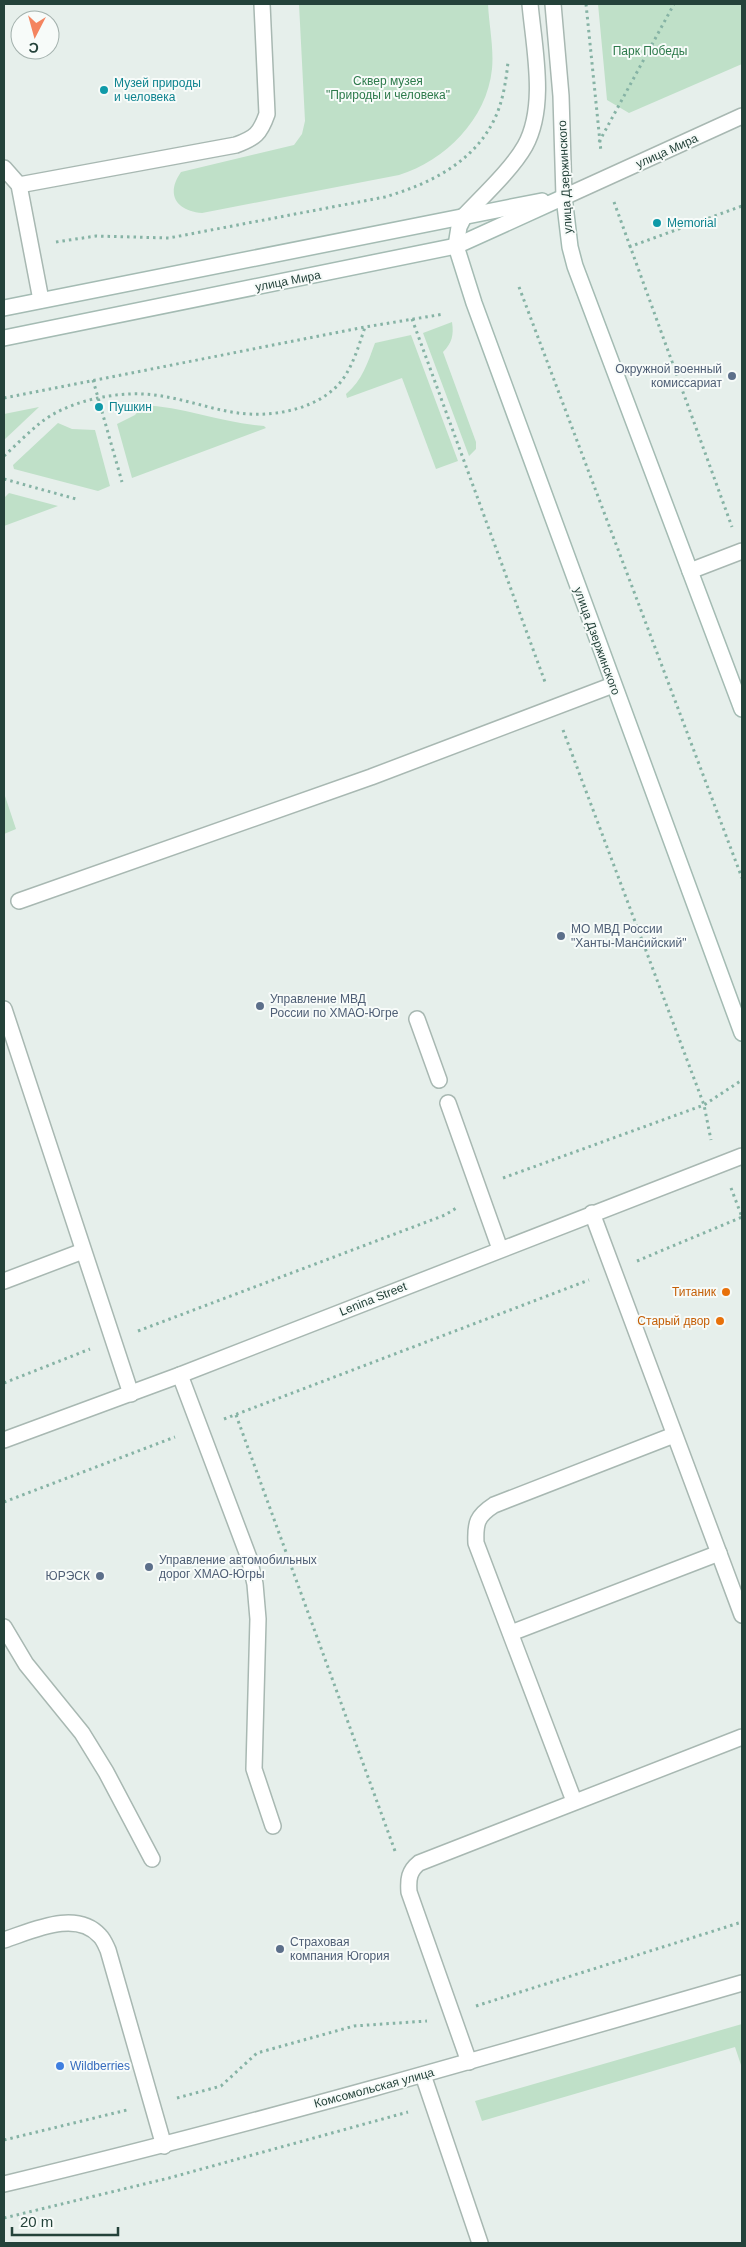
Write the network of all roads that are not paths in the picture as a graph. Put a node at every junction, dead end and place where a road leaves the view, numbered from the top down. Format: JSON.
{"nodes":[{"id":1,"x":262,"y":4,"type":"edge"},
{"id":2,"x":530,"y":4,"type":"edge"},
{"id":3,"x":553,"y":4,"type":"edge"},
{"id":4,"x":742,"y":116,"type":"edge"},
{"id":5,"x":4,"y":168,"type":"edge"},
{"id":6,"x":19,"y":185,"type":"junction"},
{"id":7,"x":564,"y":197,"type":"junction"},
{"id":8,"x":464,"y":215,"type":"junction"},
{"id":9,"x":456,"y":246,"type":"junction"},
{"id":10,"x":41,"y":300,"type":"junction"},
{"id":11,"x":4,"y":308,"type":"edge"},
{"id":12,"x":4,"y":338,"type":"edge"},
{"id":13,"x":742,"y":551,"type":"edge"},
{"id":14,"x":690,"y":571,"type":"junction"},
{"id":15,"x":613,"y":685,"type":"junction"},
{"id":16,"x":742,"y":709,"type":"edge"},
{"id":17,"x":19,"y":901,"type":"dead end"},
{"id":18,"x":4,"y":1009,"type":"edge"},
{"id":19,"x":417,"y":1019,"type":"dead end"},
{"id":20,"x":742,"y":1034,"type":"edge"},
{"id":21,"x":439,"y":1080,"type":"dead end"},
{"id":22,"x":448,"y":1104,"type":"dead end"},
{"id":23,"x":742,"y":1156,"type":"edge"},
{"id":24,"x":592,"y":1214,"type":"junction"},
{"id":25,"x":500,"y":1249,"type":"junction"},
{"id":26,"x":83,"y":1251,"type":"junction"},
{"id":27,"x":4,"y":1281,"type":"edge"},
{"id":28,"x":180,"y":1376,"type":"junction"},
{"id":29,"x":130,"y":1394,"type":"junction"},
{"id":30,"x":674,"y":1435,"type":"junction"},
{"id":31,"x":4,"y":1440,"type":"edge"},
{"id":32,"x":719,"y":1553,"type":"junction"},
{"id":33,"x":742,"y":1615,"type":"edge"},
{"id":34,"x":4,"y":1627,"type":"edge"},
{"id":35,"x":511,"y":1634,"type":"junction"},
{"id":36,"x":742,"y":1737,"type":"edge"},
{"id":37,"x":574,"y":1801,"type":"junction"},
{"id":38,"x":274,"y":1826,"type":"dead end"},
{"id":39,"x":152,"y":1859,"type":"dead end"},
{"id":40,"x":4,"y":1940,"type":"edge"},
{"id":41,"x":742,"y":1983,"type":"edge"},
{"id":42,"x":469,"y":2062,"type":"junction"},
{"id":43,"x":423,"y":2075,"type":"junction"},
{"id":44,"x":164,"y":2146,"type":"junction"},
{"id":45,"x":4,"y":2184,"type":"edge"},
{"id":46,"x":480,"y":2243,"type":"edge"}],
"edges":[{"from":1,"to":6,"type":"main road"},
{"from":2,"to":8,"type":"main road"},
{"from":3,"to":7,"type":"main road","name":"улица Дзержинского"},
{"from":4,"to":7,"type":"main road","name":"улица Мира"},
{"from":5,"to":6,"type":"main road"},
{"from":6,"to":10,"type":"main road"},
{"from":7,"to":8,"type":"main road","name":"улица Мира"},
{"from":7,"to":9,"type":"main road","name":"улица Мира"},
{"from":7,"to":14,"type":"main road","name":"улица Дзержинского"},
{"from":8,"to":9,"type":"main road"},
{"from":8,"to":10,"type":"main road","name":"улица Мира"},
{"from":9,"to":12,"type":"main road","name":"улица Мира"},
{"from":9,"to":15,"type":"main road","name":"улица Дзержинского"},
{"from":10,"to":11,"type":"main road","name":"улица Мира"},
{"from":13,"to":14,"type":"main road"},
{"from":14,"to":16,"type":"main road","name":"улица Дзержинского"},
{"from":15,"to":17,"type":"main road"},
{"from":15,"to":20,"type":"main road","name":"улица Дзержинского"},
{"from":18,"to":26,"type":"main road"},
{"from":19,"to":21,"type":"main road"},
{"from":22,"to":25,"type":"main road"},
{"from":23,"to":24,"type":"main road","name":"Lenina Street"},
{"from":24,"to":25,"type":"main road","name":"Lenina Street"},
{"from":24,"to":30,"type":"main road"},
{"from":25,"to":28,"type":"main road","name":"Lenina Street"},
{"from":26,"to":27,"type":"main road"},
{"from":26,"to":29,"type":"main road"},
{"from":28,"to":29,"type":"main road","name":"Lenina Street"},
{"from":28,"to":38,"type":"main road"},
{"from":29,"to":31,"type":"main road","name":"Lenina Street"},
{"from":30,"to":32,"type":"main road"},
{"from":30,"to":35,"type":"main road"},
{"from":32,"to":33,"type":"main road"},
{"from":32,"to":35,"type":"main road"},
{"from":34,"to":39,"type":"main road"},
{"from":35,"to":37,"type":"main road"},
{"from":36,"to":37,"type":"main road"},
{"from":37,"to":42,"type":"main road"},
{"from":40,"to":44,"type":"main road"},
{"from":41,"to":42,"type":"main road","name":"Комсомольская улица"},
{"from":42,"to":43,"type":"main road","name":"Комсомольская улица"},
{"from":43,"to":44,"type":"main road","name":"Комсомольская улица"},
{"from":43,"to":46,"type":"main road"},
{"from":44,"to":45,"type":"main road","name":"Комсомольская улица"}]}
